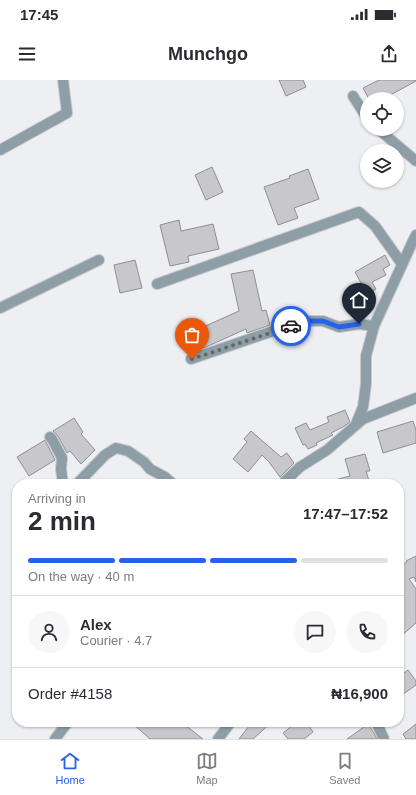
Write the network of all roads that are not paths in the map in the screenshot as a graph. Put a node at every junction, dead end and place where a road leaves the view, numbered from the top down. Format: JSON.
{"nodes":[{"id":1,"x":64,"y":80,"type":"edge"},
{"id":2,"x":353,"y":96,"type":"dead end"},
{"id":3,"x":360,"y":107,"type":"edge"},
{"id":4,"x":387,"y":136,"type":"edge"},
{"id":5,"x":0,"y":150,"type":"edge"},
{"id":6,"x":416,"y":160,"type":"edge"},
{"id":7,"x":416,"y":235,"type":"edge"},
{"id":8,"x":99,"y":260,"type":"dead end"},
{"id":9,"x":402,"y":264,"type":"junction"},
{"id":10,"x":157,"y":284,"type":"dead end"},
{"id":11,"x":0,"y":308,"type":"edge"},
{"id":12,"x":374,"y":326,"type":"junction"},
{"id":13,"x":192,"y":359,"type":"dead end"},
{"id":14,"x":416,"y":398,"type":"edge"},
{"id":15,"x":356,"y":424,"type":"junction"},
{"id":16,"x":50,"y":437,"type":"dead end"},
{"id":17,"x":62,"y":479,"type":"edge"},
{"id":18,"x":82,"y":479,"type":"edge"},
{"id":19,"x":167,"y":479,"type":"edge"},
{"id":20,"x":287,"y":479,"type":"edge"},
{"id":21,"x":64,"y":727,"type":"edge"},
{"id":22,"x":227,"y":727,"type":"edge"},
{"id":23,"x":378,"y":727,"type":"edge"},
{"id":24,"x":55,"y":739,"type":"edge"},
{"id":25,"x":218,"y":739,"type":"edge"},
{"id":26,"x":384,"y":739,"type":"edge"}],
"edges":[{"from":1,"to":5,"type":"street"},
{"from":2,"to":3,"type":"street"},
{"from":4,"to":6,"type":"street"},
{"from":7,"to":9,"type":"street"},
{"from":8,"to":11,"type":"street"},
{"from":9,"to":10,"type":"street"},
{"from":9,"to":12,"type":"street"},
{"from":12,"to":13,"type":"street"},
{"from":12,"to":15,"type":"street"},
{"from":14,"to":15,"type":"street"},
{"from":15,"to":20,"type":"street"},
{"from":16,"to":17,"type":"street"},
{"from":18,"to":19,"type":"street"},
{"from":21,"to":24,"type":"street"},
{"from":22,"to":25,"type":"street"},
{"from":23,"to":26,"type":"street"}]}
